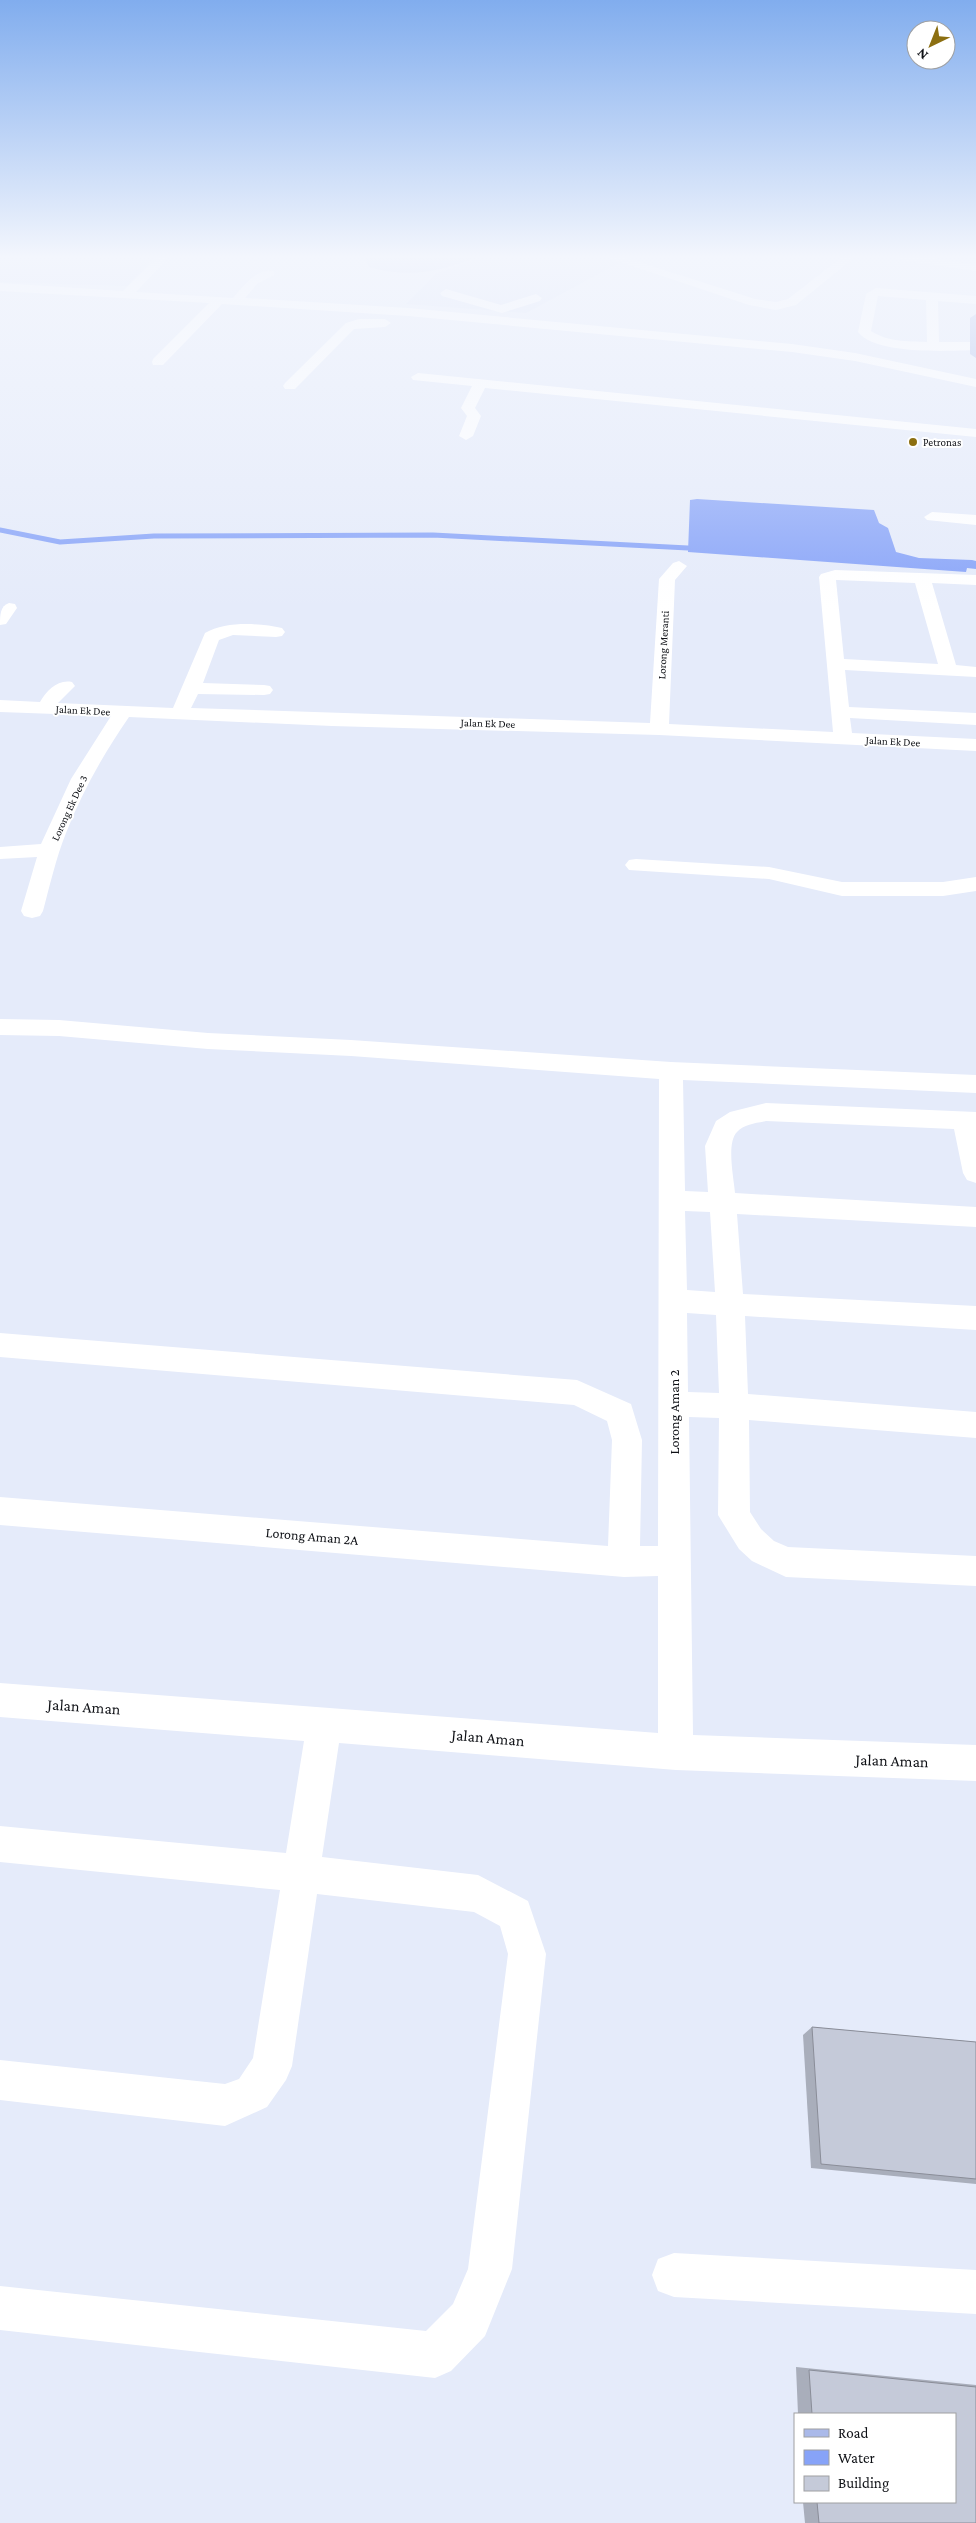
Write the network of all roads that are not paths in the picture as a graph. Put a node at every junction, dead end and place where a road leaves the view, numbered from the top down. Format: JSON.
{"nodes":[{"id":1,"x":301,"y":375,"type":"edge"},
{"id":2,"x":937,"y":375,"type":"edge"},
{"id":3,"x":418,"y":377,"type":"dead end"},
{"id":4,"x":976,"y":383,"type":"edge"},
{"id":5,"x":480,"y":384,"type":"junction"},
{"id":6,"x":290,"y":386,"type":"dead end"},
{"id":7,"x":976,"y":433,"type":"edge"},
{"id":8,"x":466,"y":436,"type":"dead end"},
{"id":9,"x":932,"y":517,"type":"dead end"},
{"id":10,"x":976,"y":520,"type":"edge"},
{"id":11,"x":679,"y":566,"type":"dead end"},
{"id":12,"x":922,"y":578,"type":"junction"},
{"id":13,"x":976,"y":580,"type":"edge"},
{"id":14,"x":276,"y":632,"type":"dead end"},
{"id":15,"x":835,"y":664,"type":"junction"},
{"id":16,"x":948,"y":670,"type":"junction"},
{"id":17,"x":976,"y":672,"type":"edge"},
{"id":18,"x":66,"y":686,"type":"dead end"},
{"id":19,"x":192,"y":688,"type":"junction"},
{"id":20,"x":264,"y":690,"type":"dead end"},
{"id":21,"x":0,"y":706,"type":"edge"},
{"id":22,"x":46,"y":708,"type":"junction"},
{"id":23,"x":123,"y":712,"type":"junction"},
{"id":24,"x":840,"y":712,"type":"junction"},
{"id":25,"x":180,"y":713,"type":"junction"},
{"id":26,"x":976,"y":719,"type":"edge"},
{"id":27,"x":659,"y":729,"type":"junction"},
{"id":28,"x":843,"y":738,"type":"junction"},
{"id":29,"x":976,"y":745,"type":"edge"},
{"id":30,"x":50,"y":850,"type":"junction"},
{"id":31,"x":0,"y":853,"type":"edge"},
{"id":32,"x":636,"y":865,"type":"dead end"},
{"id":33,"x":976,"y":884,"type":"edge"},
{"id":34,"x":32,"y":911,"type":"dead end"},
{"id":35,"x":0,"y":1027,"type":"edge"},
{"id":36,"x":672,"y":1071,"type":"junction"},
{"id":37,"x":976,"y":1084,"type":"edge"},
{"id":38,"x":970,"y":1121,"type":"edge"},
{"id":39,"x":976,"y":1173,"type":"edge"},
{"id":40,"x":672,"y":1200,"type":"junction"},
{"id":41,"x":722,"y":1204,"type":"junction"},
{"id":42,"x":976,"y":1217,"type":"edge"},
{"id":43,"x":673,"y":1301,"type":"junction"},
{"id":44,"x":730,"y":1303,"type":"junction"},
{"id":45,"x":976,"y":1318,"type":"edge"},
{"id":46,"x":0,"y":1345,"type":"edge"},
{"id":47,"x":674,"y":1404,"type":"junction"},
{"id":48,"x":734,"y":1406,"type":"junction"},
{"id":49,"x":976,"y":1425,"type":"edge"},
{"id":50,"x":0,"y":1511,"type":"edge"},
{"id":51,"x":674,"y":1560,"type":"junction"},
{"id":52,"x":624,"y":1562,"type":"junction"},
{"id":53,"x":976,"y":1571,"type":"edge"},
{"id":54,"x":0,"y":1700,"type":"edge"},
{"id":55,"x":324,"y":1724,"type":"junction"},
{"id":56,"x":676,"y":1752,"type":"junction"},
{"id":57,"x":976,"y":1763,"type":"edge"},
{"id":58,"x":0,"y":1844,"type":"edge"},
{"id":59,"x":302,"y":1873,"type":"junction"},
{"id":60,"x":0,"y":2080,"type":"edge"},
{"id":61,"x":674,"y":2275,"type":"dead end"},
{"id":62,"x":976,"y":2292,"type":"edge"},
{"id":63,"x":0,"y":2308,"type":"edge"}],
"edges":[{"from":1,"to":6,"type":"street"},
{"from":2,"to":4,"type":"street"},
{"from":3,"to":5,"type":"street"},
{"from":5,"to":7,"type":"street"},
{"from":5,"to":8,"type":"street"},
{"from":9,"to":10,"type":"street"},
{"from":11,"to":27,"type":"street","name":"Lorong Meranti"},
{"from":12,"to":13,"type":"street"},
{"from":12,"to":15,"type":"street"},
{"from":12,"to":16,"type":"street"},
{"from":14,"to":19,"type":"street"},
{"from":15,"to":16,"type":"street"},
{"from":15,"to":24,"type":"street"},
{"from":16,"to":17,"type":"street"},
{"from":18,"to":22,"type":"street"},
{"from":19,"to":20,"type":"street"},
{"from":19,"to":25,"type":"street"},
{"from":21,"to":22,"type":"street","name":"Jalan Ek Dee"},
{"from":22,"to":23,"type":"street","name":"Jalan Ek Dee"},
{"from":23,"to":25,"type":"street","name":"Jalan Ek Dee"},
{"from":23,"to":30,"type":"street","name":"Lorong Ek Dee 3"},
{"from":24,"to":26,"type":"street"},
{"from":24,"to":28,"type":"street"},
{"from":25,"to":27,"type":"street","name":"Jalan Ek Dee"},
{"from":27,"to":28,"type":"street","name":"Jalan Ek Dee"},
{"from":28,"to":29,"type":"street","name":"Jalan Ek Dee"},
{"from":30,"to":31,"type":"street"},
{"from":30,"to":34,"type":"street","name":"Lorong Ek Dee 3"},
{"from":32,"to":33,"type":"street"},
{"from":35,"to":36,"type":"street"},
{"from":36,"to":37,"type":"street"},
{"from":36,"to":40,"type":"street","name":"Lorong Aman 2"},
{"from":38,"to":39,"type":"street"},
{"from":38,"to":41,"type":"street"},
{"from":40,"to":41,"type":"street"},
{"from":40,"to":43,"type":"street","name":"Lorong Aman 2"},
{"from":41,"to":42,"type":"street"},
{"from":41,"to":44,"type":"street"},
{"from":43,"to":44,"type":"street"},
{"from":43,"to":47,"type":"street","name":"Lorong Aman 2"},
{"from":44,"to":45,"type":"street"},
{"from":44,"to":48,"type":"street"},
{"from":46,"to":52,"type":"street"},
{"from":47,"to":48,"type":"street"},
{"from":47,"to":51,"type":"street","name":"Lorong Aman 2"},
{"from":48,"to":49,"type":"street"},
{"from":48,"to":53,"type":"street"},
{"from":50,"to":52,"type":"street","name":"Lorong Aman 2A"},
{"from":51,"to":52,"type":"street","name":"Lorong Aman 2A"},
{"from":51,"to":56,"type":"street","name":"Lorong Aman 2"},
{"from":54,"to":55,"type":"street","name":"Jalan Aman"},
{"from":55,"to":56,"type":"street","name":"Jalan Aman"},
{"from":55,"to":59,"type":"street"},
{"from":56,"to":57,"type":"street","name":"Jalan Aman"},
{"from":58,"to":59,"type":"street"},
{"from":59,"to":60,"type":"street"},
{"from":59,"to":63,"type":"street"},
{"from":61,"to":62,"type":"street"}]}
